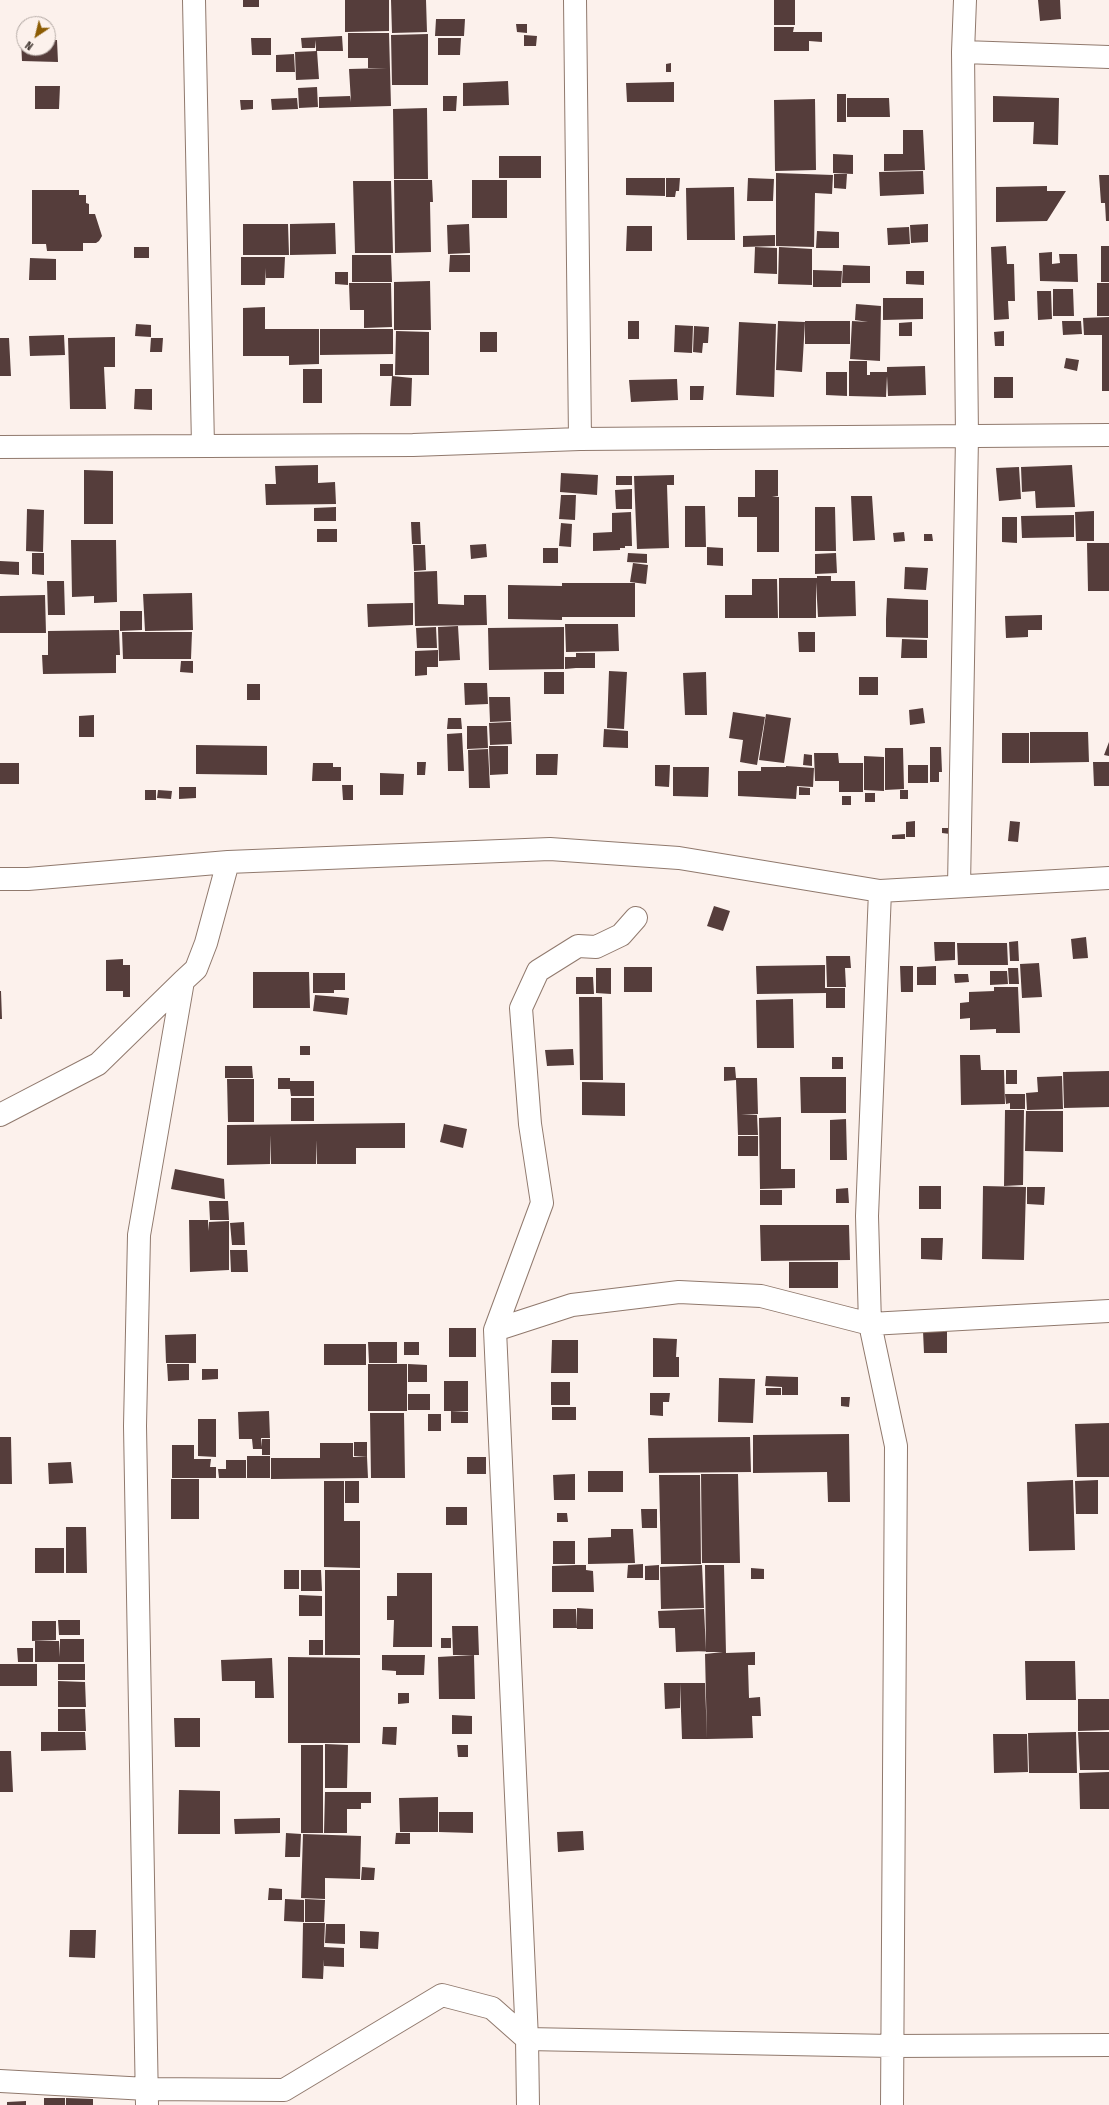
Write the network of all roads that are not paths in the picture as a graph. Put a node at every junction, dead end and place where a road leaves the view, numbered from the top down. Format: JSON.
{"nodes":[{"id":1,"x":194,"y":0,"type":"edge"},
{"id":2,"x":575,"y":0,"type":"edge"},
{"id":3,"x":965,"y":0,"type":"edge"},
{"id":4,"x":963,"y":52,"type":"junction"},
{"id":5,"x":1109,"y":57,"type":"edge"},
{"id":6,"x":1109,"y":435,"type":"edge"},
{"id":7,"x":967,"y":437,"type":"junction"},
{"id":8,"x":580,"y":439,"type":"junction"},
{"id":9,"x":203,"y":446,"type":"junction"},
{"id":10,"x":0,"y":447,"type":"edge"},
{"id":11,"x":228,"y":862,"type":"junction"},
{"id":12,"x":0,"y":867,"type":"edge"},
{"id":13,"x":1109,"y":878,"type":"edge"},
{"id":14,"x":0,"y":879,"type":"edge"},
{"id":15,"x":28,"y":879,"type":"junction"},
{"id":16,"x":959,"y":886,"type":"junction"},
{"id":17,"x":880,"y":891,"type":"junction"},
{"id":18,"x":636,"y":918,"type":"dead end"},
{"id":19,"x":183,"y":981,"type":"junction"},
{"id":20,"x":0,"y":1115,"type":"edge"},
{"id":21,"x":1109,"y":1311,"type":"edge"},
{"id":22,"x":870,"y":1324,"type":"junction"},
{"id":23,"x":495,"y":1330,"type":"junction"},
{"id":24,"x":527,"y":2039,"type":"junction"},
{"id":25,"x":1109,"y":2045,"type":"edge"},
{"id":26,"x":892,"y":2046,"type":"junction"},
{"id":27,"x":0,"y":2081,"type":"edge"},
{"id":28,"x":147,"y":2097,"type":"edge"},
{"id":29,"x":528,"y":2105,"type":"edge"},
{"id":30,"x":892,"y":2105,"type":"edge"}],
"edges":[{"from":1,"to":9,"type":"street"},
{"from":2,"to":8,"type":"street"},
{"from":3,"to":4,"type":"street"},
{"from":4,"to":5,"type":"street"},
{"from":4,"to":7,"type":"street"},
{"from":6,"to":7,"type":"street"},
{"from":7,"to":8,"type":"street"},
{"from":7,"to":16,"type":"street"},
{"from":8,"to":9,"type":"street"},
{"from":9,"to":10,"type":"street"},
{"from":11,"to":15,"type":"street"},
{"from":11,"to":17,"type":"street"},
{"from":11,"to":19,"type":"street"},
{"from":12,"to":15,"type":"street"},
{"from":13,"to":16,"type":"street"},
{"from":14,"to":15,"type":"street"},
{"from":16,"to":17,"type":"street"},
{"from":17,"to":22,"type":"street"},
{"from":18,"to":23,"type":"street"},
{"from":19,"to":20,"type":"street"},
{"from":19,"to":28,"type":"street"},
{"from":21,"to":22,"type":"street"},
{"from":22,"to":23,"type":"street"},
{"from":22,"to":26,"type":"street"},
{"from":23,"to":24,"type":"street"},
{"from":24,"to":26,"type":"street"},
{"from":24,"to":28,"type":"street"},
{"from":24,"to":29,"type":"street"},
{"from":25,"to":26,"type":"street"},
{"from":26,"to":30,"type":"street"},
{"from":27,"to":28,"type":"street"}]}
